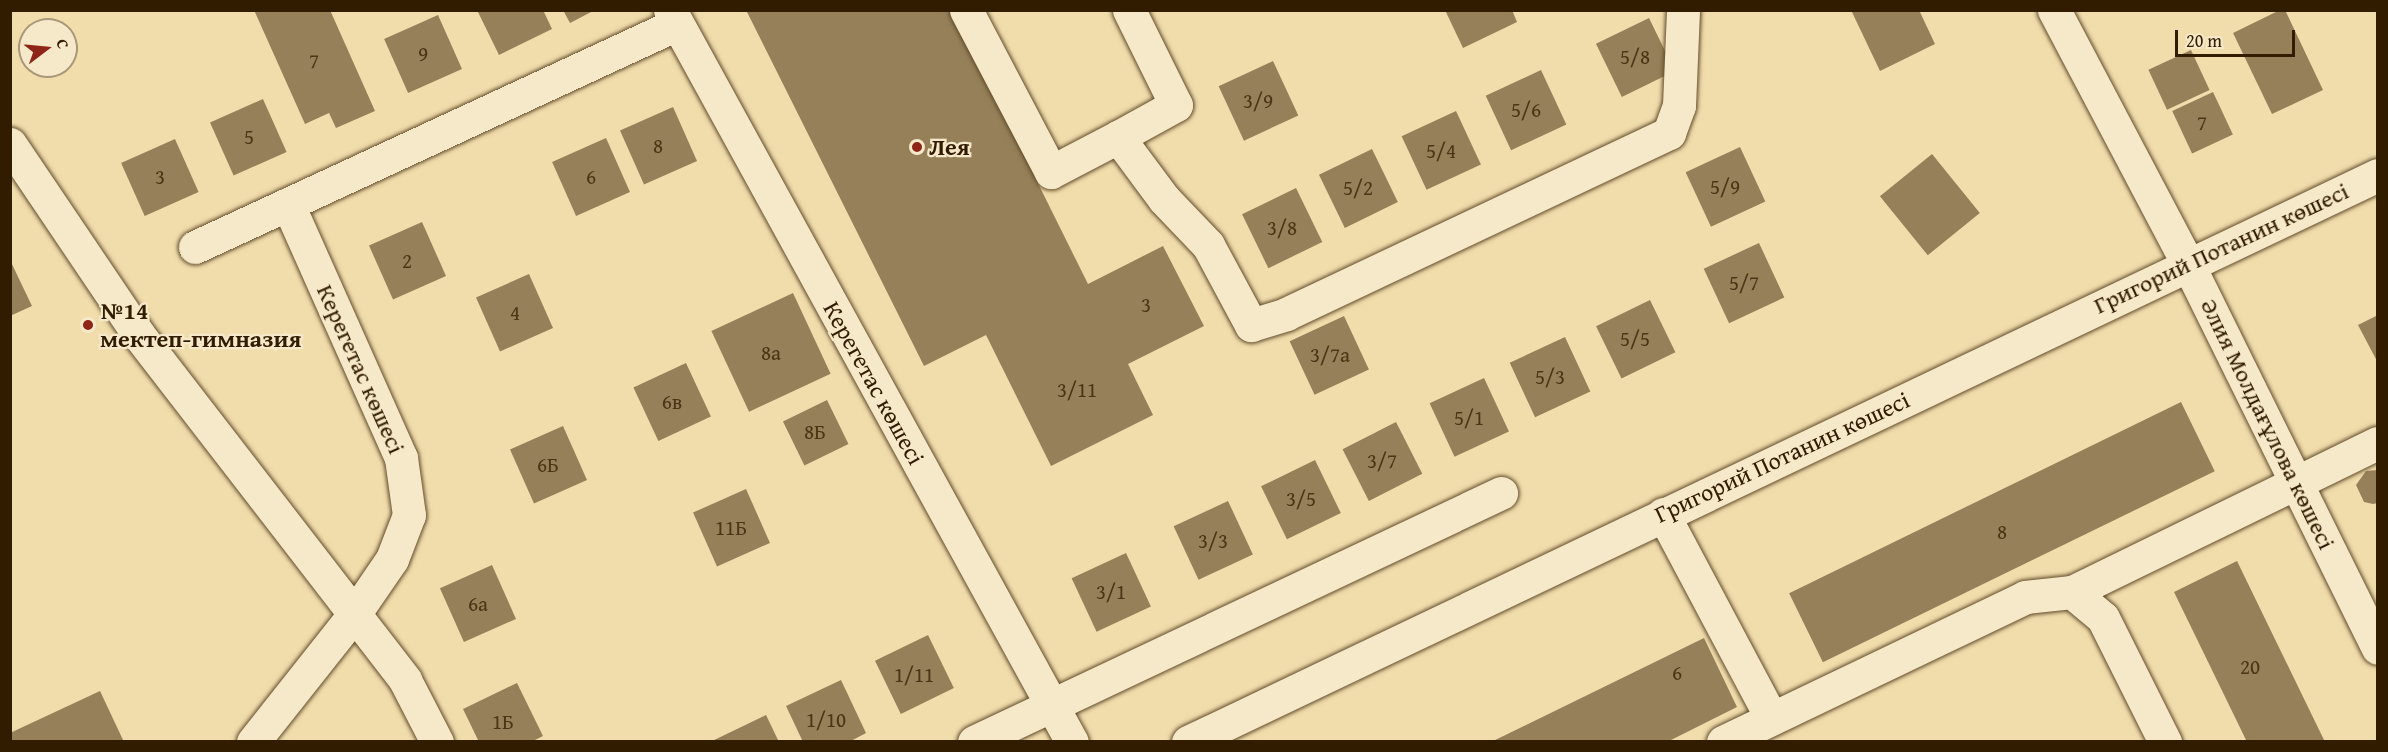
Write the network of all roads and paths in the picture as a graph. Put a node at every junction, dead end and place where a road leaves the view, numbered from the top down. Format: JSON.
{"nodes":[{"id":1,"x":966,"y":10,"type":"edge"},
{"id":2,"x":1129,"y":10,"type":"edge"},
{"id":3,"x":1683,"y":10,"type":"edge"},
{"id":4,"x":2054,"y":10,"type":"edge"},
{"id":5,"x":674,"y":17,"type":"edge"},
{"id":6,"x":1118,"y":137,"type":"junction"},
{"id":7,"x":10,"y":144,"type":"edge"},
{"id":8,"x":2378,"y":175,"type":"edge"},
{"id":9,"x":288,"y":204,"type":"junction"},
{"id":10,"x":195,"y":247,"type":"dead end"},
{"id":11,"x":2188,"y":264,"type":"junction"},
{"id":12,"x":2378,"y":443,"type":"edge"},
{"id":13,"x":2298,"y":482,"type":"junction"},
{"id":14,"x":1501,"y":493,"type":"dead end"},
{"id":15,"x":1662,"y":514,"type":"junction"},
{"id":16,"x":2072,"y":592,"type":"junction"},
{"id":17,"x":353,"y":616,"type":"junction"},
{"id":18,"x":2378,"y":648,"type":"edge"},
{"id":19,"x":1051,"y":704,"type":"junction"},
{"id":20,"x":1771,"y":717,"type":"junction"},
{"id":21,"x":2157,"y":739,"type":"edge"},
{"id":22,"x":253,"y":741,"type":"edge"},
{"id":23,"x":437,"y":741,"type":"edge"},
{"id":24,"x":974,"y":741,"type":"edge"},
{"id":25,"x":1072,"y":741,"type":"edge"},
{"id":26,"x":1188,"y":741,"type":"edge"},
{"id":27,"x":1723,"y":741,"type":"edge"}],
"edges":[{"from":1,"to":6,"type":"street"},
{"from":2,"to":6,"type":"street"},
{"from":3,"to":6,"type":"street"},
{"from":4,"to":11,"type":"street","name":"Әлия Молдағұлова көшесі"},
{"from":5,"to":9,"type":"street","name":"Керегетас көшесі"},
{"from":5,"to":19,"type":"street","name":"Керегетас көшесі"},
{"from":7,"to":17,"type":"street"},
{"from":8,"to":11,"type":"street","name":"Григорий Потанин көшесі"},
{"from":9,"to":10,"type":"street","name":"Керегетас көшесі"},
{"from":9,"to":17,"type":"street","name":"Керегетас көшесі"},
{"from":11,"to":13,"type":"street","name":"Әлия Молдағұлова көшесі"},
{"from":11,"to":15,"type":"street","name":"Григорий Потанин көшесі"},
{"from":12,"to":13,"type":"street"},
{"from":13,"to":16,"type":"street"},
{"from":13,"to":18,"type":"street","name":"Әлия Молдағұлова көшесі"},
{"from":14,"to":19,"type":"street"},
{"from":15,"to":20,"type":"street"},
{"from":15,"to":26,"type":"street","name":"Григорий Потанин көшесі"},
{"from":16,"to":20,"type":"street"},
{"from":16,"to":21,"type":"street"},
{"from":17,"to":22,"type":"street","name":"Керегетас көшесі"},
{"from":17,"to":23,"type":"street"},
{"from":19,"to":24,"type":"street"},
{"from":19,"to":25,"type":"street","name":"Керегетас көшесі"},
{"from":20,"to":27,"type":"street"}]}
